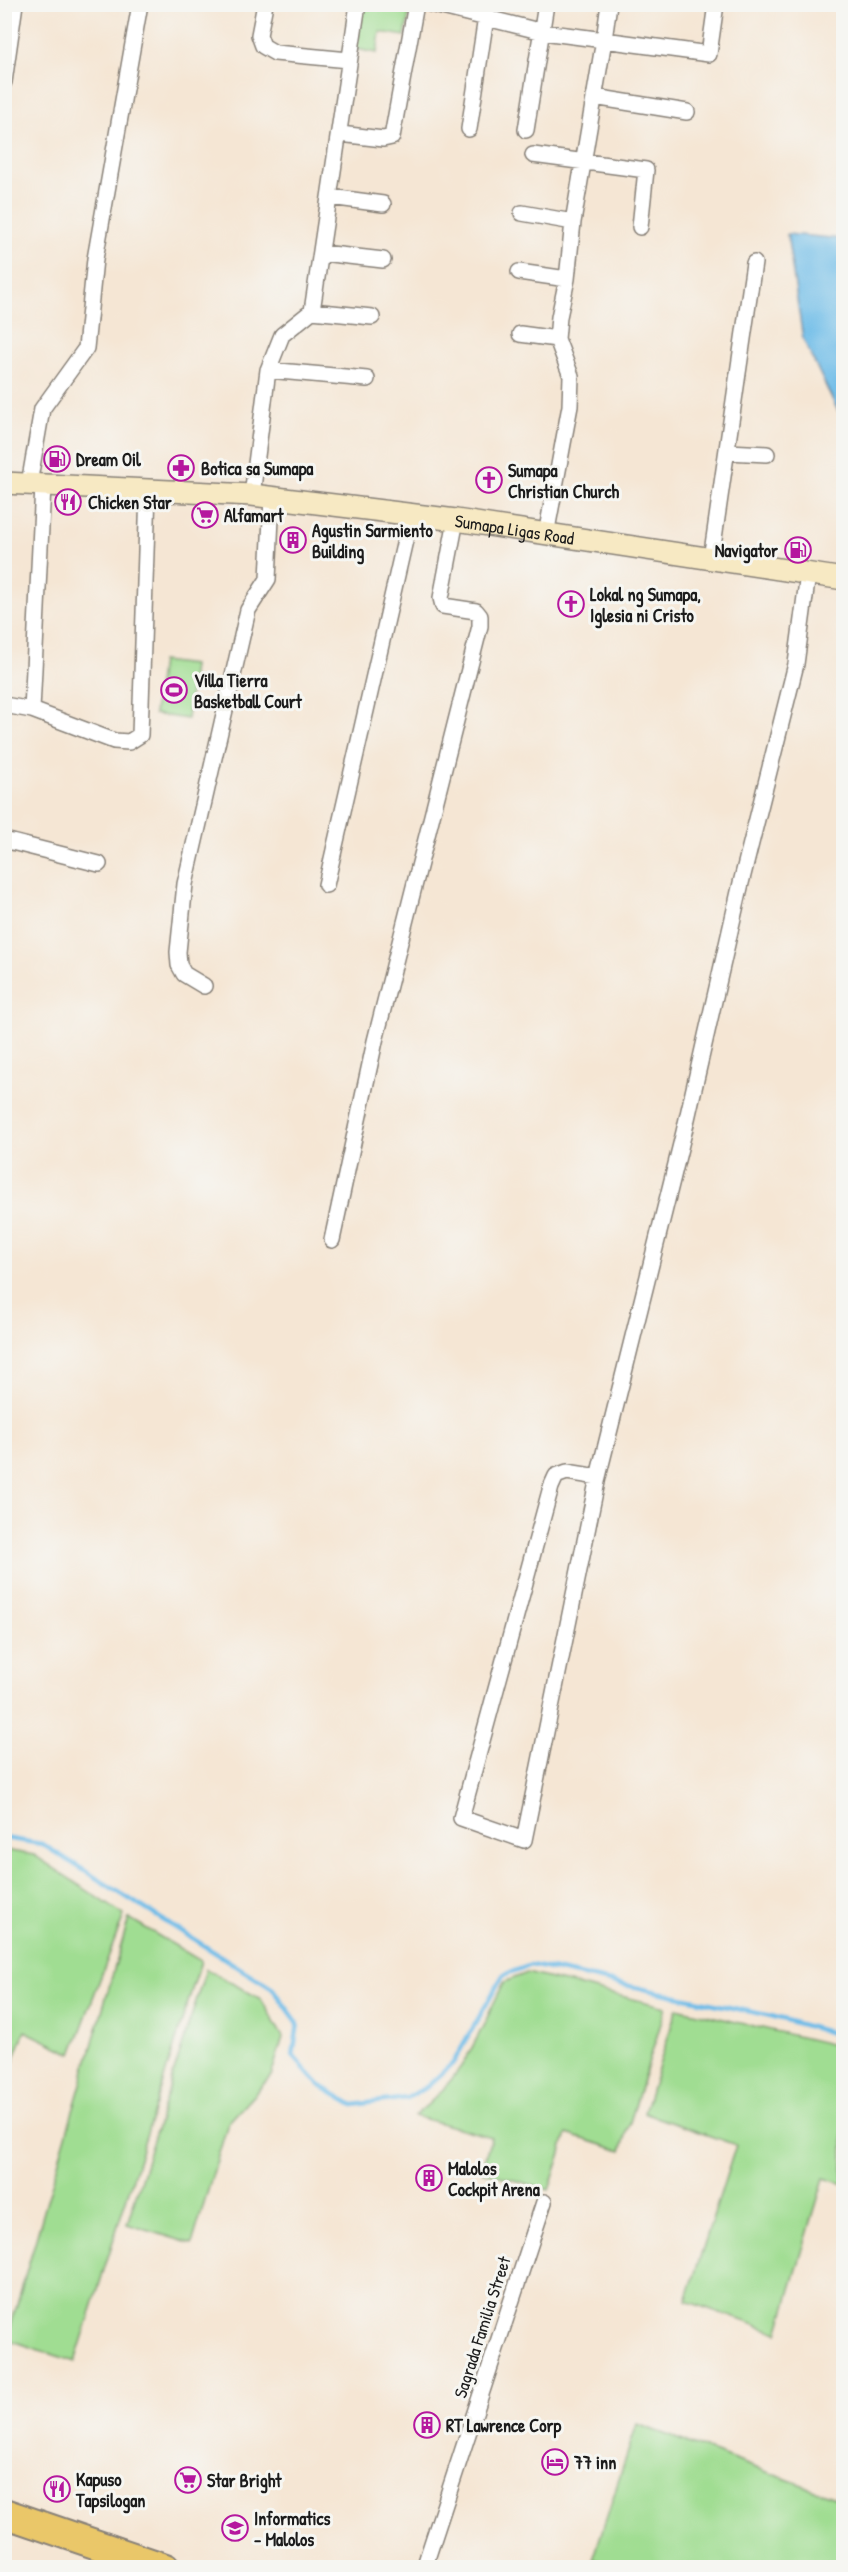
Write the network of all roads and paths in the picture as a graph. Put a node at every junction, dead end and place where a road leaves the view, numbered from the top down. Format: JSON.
{"nodes":[{"id":1,"x":15,"y":4,"type":"edge"},
{"id":2,"x":140,"y":4,"type":"edge"},
{"id":3,"x":265,"y":4,"type":"edge"},
{"id":4,"x":358,"y":4,"type":"edge"},
{"id":5,"x":416,"y":4,"type":"edge"},
{"id":6,"x":430,"y":4,"type":"edge"},
{"id":7,"x":546,"y":4,"type":"edge"},
{"id":8,"x":609,"y":4,"type":"edge"},
{"id":9,"x":716,"y":4,"type":"edge"},
{"id":10,"x":487,"y":12,"type":"edge"},
{"id":11,"x":543,"y":32,"type":"junction"},
{"id":12,"x":604,"y":40,"type":"junction"},
{"id":13,"x":349,"y":60,"type":"junction"},
{"id":14,"x":4,"y":82,"type":"edge"},
{"id":15,"x":594,"y":97,"type":"junction"},
{"id":16,"x":687,"y":112,"type":"dead end"},
{"id":17,"x":469,"y":129,"type":"dead end"},
{"id":18,"x":526,"y":130,"type":"dead end"},
{"id":19,"x":340,"y":134,"type":"junction"},
{"id":20,"x":533,"y":156,"type":"dead end"},
{"id":21,"x":584,"y":162,"type":"junction"},
{"id":22,"x":330,"y":197,"type":"junction"},
{"id":23,"x":383,"y":204,"type":"dead end"},
{"id":24,"x":522,"y":213,"type":"dead end"},
{"id":25,"x":573,"y":222,"type":"junction"},
{"id":26,"x":640,"y":227,"type":"dead end"},
{"id":27,"x":322,"y":253,"type":"junction"},
{"id":28,"x":383,"y":260,"type":"dead end"},
{"id":29,"x":754,"y":262,"type":"dead end"},
{"id":30,"x":519,"y":272,"type":"dead end"},
{"id":31,"x":567,"y":279,"type":"junction"},
{"id":32,"x":312,"y":311,"type":"junction"},
{"id":33,"x":372,"y":317,"type":"dead end"},
{"id":34,"x":520,"y":334,"type":"dead end"},
{"id":35,"x":557,"y":339,"type":"junction"},
{"id":36,"x":268,"y":370,"type":"junction"},
{"id":37,"x":367,"y":379,"type":"dead end"},
{"id":38,"x":728,"y":452,"type":"junction"},
{"id":39,"x":767,"y":454,"type":"dead end"},
{"id":40,"x":4,"y":483,"type":"edge"},
{"id":41,"x":36,"y":485,"type":"junction"},
{"id":42,"x":148,"y":490,"type":"junction"},
{"id":43,"x":262,"y":496,"type":"junction"},
{"id":44,"x":411,"y":514,"type":"junction"},
{"id":45,"x":456,"y":520,"type":"junction"},
{"id":46,"x":546,"y":535,"type":"junction"},
{"id":47,"x":711,"y":559,"type":"junction"},
{"id":48,"x":808,"y":574,"type":"junction"},
{"id":49,"x":843,"y":579,"type":"edge"},
{"id":50,"x":4,"y":705,"type":"edge"},
{"id":51,"x":32,"y":710,"type":"junction"},
{"id":52,"x":4,"y":840,"type":"edge"},
{"id":53,"x":99,"y":864,"type":"dead end"},
{"id":54,"x":326,"y":885,"type":"dead end"},
{"id":55,"x":204,"y":986,"type":"dead end"},
{"id":56,"x":332,"y":1240,"type":"dead end"},
{"id":57,"x":598,"y":1477,"type":"junction"},
{"id":58,"x":544,"y":2202,"type":"dead end"},
{"id":59,"x":4,"y":2513,"type":"edge"},
{"id":60,"x":165,"y":2568,"type":"edge"},
{"id":61,"x":423,"y":2568,"type":"edge"}],
"edges":[{"from":1,"to":14,"type":"street"},
{"from":2,"to":41,"type":"street"},
{"from":3,"to":13,"type":"street"},
{"from":4,"to":13,"type":"street"},
{"from":5,"to":19,"type":"street"},
{"from":6,"to":10,"type":"street"},
{"from":7,"to":11,"type":"street"},
{"from":8,"to":12,"type":"street"},
{"from":9,"to":12,"type":"street"},
{"from":10,"to":11,"type":"street"},
{"from":10,"to":17,"type":"street"},
{"from":11,"to":12,"type":"street"},
{"from":11,"to":18,"type":"street"},
{"from":12,"to":15,"type":"street"},
{"from":13,"to":19,"type":"street"},
{"from":15,"to":16,"type":"street"},
{"from":15,"to":21,"type":"street"},
{"from":19,"to":22,"type":"street"},
{"from":20,"to":21,"type":"street"},
{"from":21,"to":25,"type":"street"},
{"from":21,"to":26,"type":"street"},
{"from":22,"to":23,"type":"street"},
{"from":22,"to":27,"type":"street"},
{"from":24,"to":25,"type":"street"},
{"from":25,"to":31,"type":"street"},
{"from":27,"to":28,"type":"street"},
{"from":27,"to":32,"type":"street"},
{"from":29,"to":38,"type":"street"},
{"from":30,"to":31,"type":"street"},
{"from":31,"to":35,"type":"street"},
{"from":32,"to":33,"type":"street"},
{"from":32,"to":36,"type":"street"},
{"from":34,"to":35,"type":"street"},
{"from":35,"to":46,"type":"street"},
{"from":36,"to":37,"type":"street"},
{"from":36,"to":43,"type":"street"},
{"from":38,"to":39,"type":"street"},
{"from":38,"to":47,"type":"street"},
{"from":40,"to":41,"type":"main road","name":"Sumapa Ligas Road"},
{"from":41,"to":42,"type":"main road","name":"Sumapa Ligas Road"},
{"from":41,"to":51,"type":"street"},
{"from":42,"to":43,"type":"main road","name":"Sumapa Ligas Road"},
{"from":42,"to":51,"type":"street"},
{"from":43,"to":44,"type":"main road","name":"Sumapa Ligas Road"},
{"from":43,"to":55,"type":"street"},
{"from":44,"to":45,"type":"main road","name":"Sumapa Ligas Road"},
{"from":44,"to":54,"type":"street"},
{"from":45,"to":46,"type":"main road","name":"Sumapa Ligas Road"},
{"from":45,"to":56,"type":"street"},
{"from":46,"to":47,"type":"main road","name":"Sumapa Ligas Road"},
{"from":47,"to":48,"type":"main road","name":"Sumapa Ligas Road"},
{"from":48,"to":49,"type":"main road","name":"Sumapa Ligas Road"},
{"from":48,"to":57,"type":"street"},
{"from":50,"to":51,"type":"street"},
{"from":52,"to":53,"type":"street"},
{"from":57,"to":57,"type":"street"},
{"from":58,"to":61,"type":"street","name":"Sagrada Familia Street"},
{"from":59,"to":60,"type":"highway"}]}
